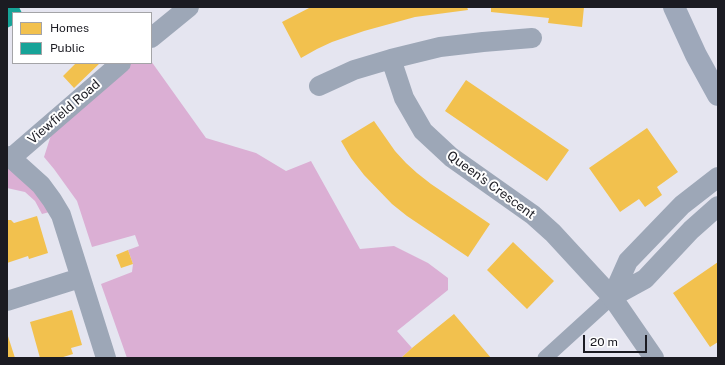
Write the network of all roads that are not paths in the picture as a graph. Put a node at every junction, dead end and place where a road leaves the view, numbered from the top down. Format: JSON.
{"nodes":[{"id":1,"x":189,"y":7,"type":"edge"},
{"id":2,"x":674,"y":7,"type":"edge"},
{"id":3,"x":152,"y":37,"type":"edge"},
{"id":4,"x":532,"y":38,"type":"dead end"},
{"id":5,"x":391,"y":59,"type":"junction"},
{"id":6,"x":120,"y":64,"type":"edge"},
{"id":7,"x":319,"y":86,"type":"dead end"},
{"id":8,"x":718,"y":95,"type":"edge"},
{"id":9,"x":9,"y":157,"type":"edge"},
{"id":10,"x":718,"y":177,"type":"edge"},
{"id":11,"x":718,"y":206,"type":"edge"},
{"id":12,"x":80,"y":278,"type":"junction"},
{"id":13,"x":612,"y":298,"type":"junction"},
{"id":14,"x":7,"y":301,"type":"edge"},
{"id":15,"x":106,"y":358,"type":"edge"},
{"id":16,"x":545,"y":358,"type":"edge"},
{"id":17,"x":654,"y":358,"type":"edge"}],
"edges":[{"from":1,"to":3,"type":"street"},
{"from":2,"to":8,"type":"main road"},
{"from":4,"to":5,"type":"street"},
{"from":5,"to":7,"type":"street"},
{"from":5,"to":13,"type":"street","name":"Queen's Crescent"},
{"from":6,"to":9,"type":"street","name":"Viewfield Road"},
{"from":9,"to":12,"type":"street"},
{"from":10,"to":13,"type":"street"},
{"from":11,"to":13,"type":"street"},
{"from":12,"to":14,"type":"street"},
{"from":12,"to":15,"type":"street"},
{"from":13,"to":16,"type":"street"},
{"from":13,"to":17,"type":"street","name":"Queen's Crescent"}]}
